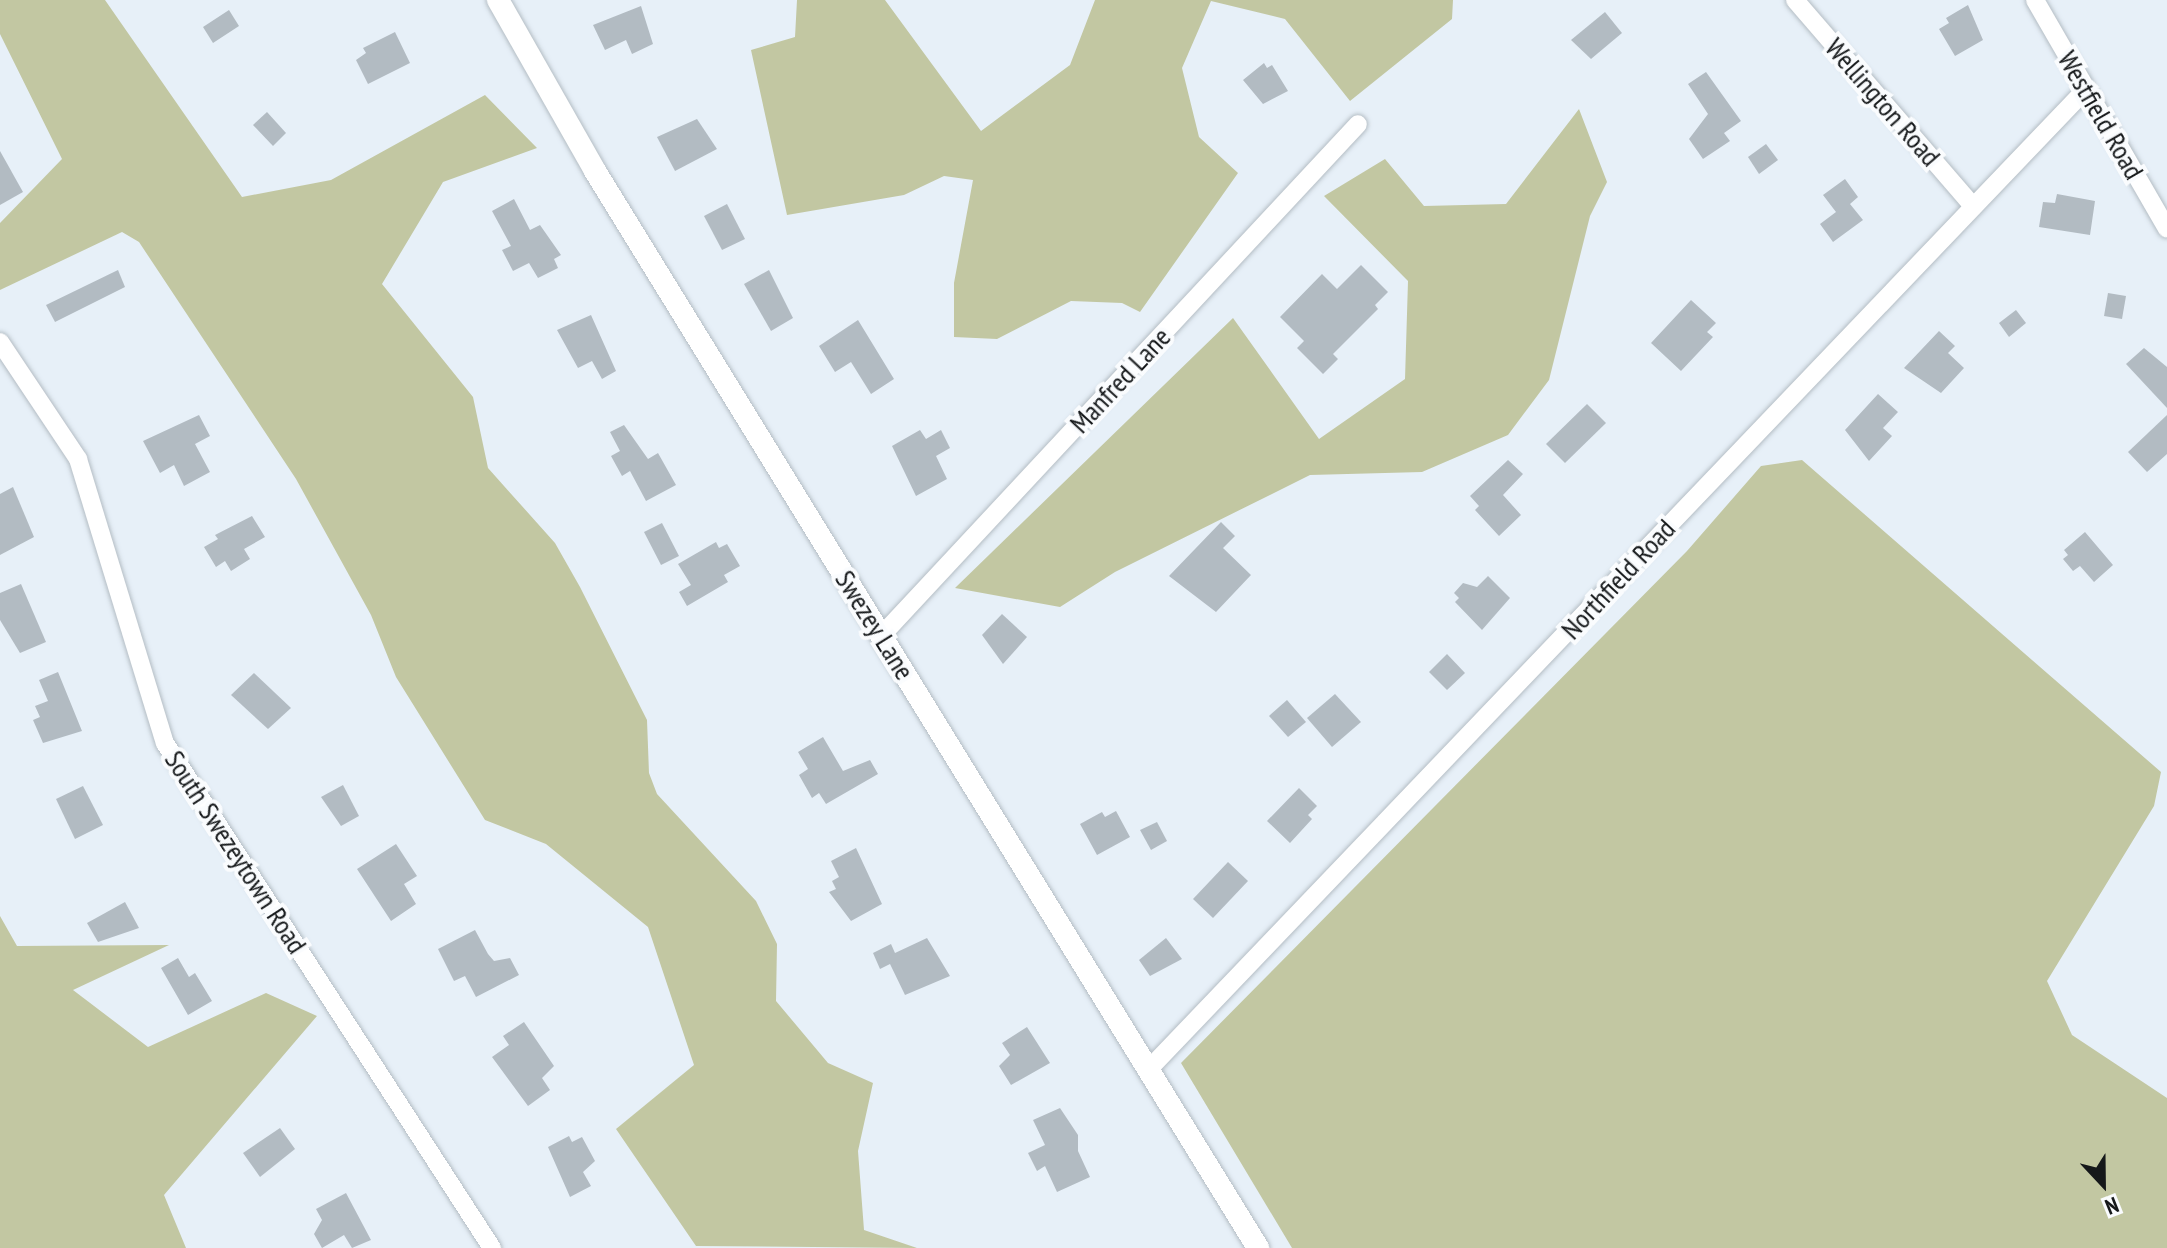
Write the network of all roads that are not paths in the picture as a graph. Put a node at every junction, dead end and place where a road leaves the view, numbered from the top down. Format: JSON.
{"nodes":[{"id":1,"x":1795,"y":0,"type":"edge"},
{"id":2,"x":2035,"y":0,"type":"edge"},
{"id":3,"x":507,"y":4,"type":"edge"},
{"id":4,"x":2086,"y":89,"type":"junction"},
{"id":5,"x":1358,"y":124,"type":"dead end"},
{"id":6,"x":1971,"y":204,"type":"junction"},
{"id":7,"x":2167,"y":229,"type":"edge"},
{"id":8,"x":0,"y":342,"type":"edge"},
{"id":9,"x":882,"y":635,"type":"junction"},
{"id":10,"x":1149,"y":1069,"type":"junction"},
{"id":11,"x":492,"y":1248,"type":"edge"},
{"id":12,"x":1258,"y":1248,"type":"edge"}],
"edges":[{"from":1,"to":6,"type":"street","name":"Wellington Road"},
{"from":2,"to":4,"type":"street","name":"Westfield Road"},
{"from":3,"to":9,"type":"street","name":"Swezey Lane"},
{"from":4,"to":6,"type":"street","name":"Northfield Road"},
{"from":4,"to":7,"type":"street","name":"Westfield Road"},
{"from":5,"to":9,"type":"street","name":"Manfred Lane"},
{"from":6,"to":10,"type":"street","name":"Northfield Road"},
{"from":8,"to":11,"type":"street","name":"South Swezeytown Road"},
{"from":9,"to":10,"type":"street","name":"Swezey Lane"},
{"from":10,"to":12,"type":"street","name":"Swezey Lane"}]}
